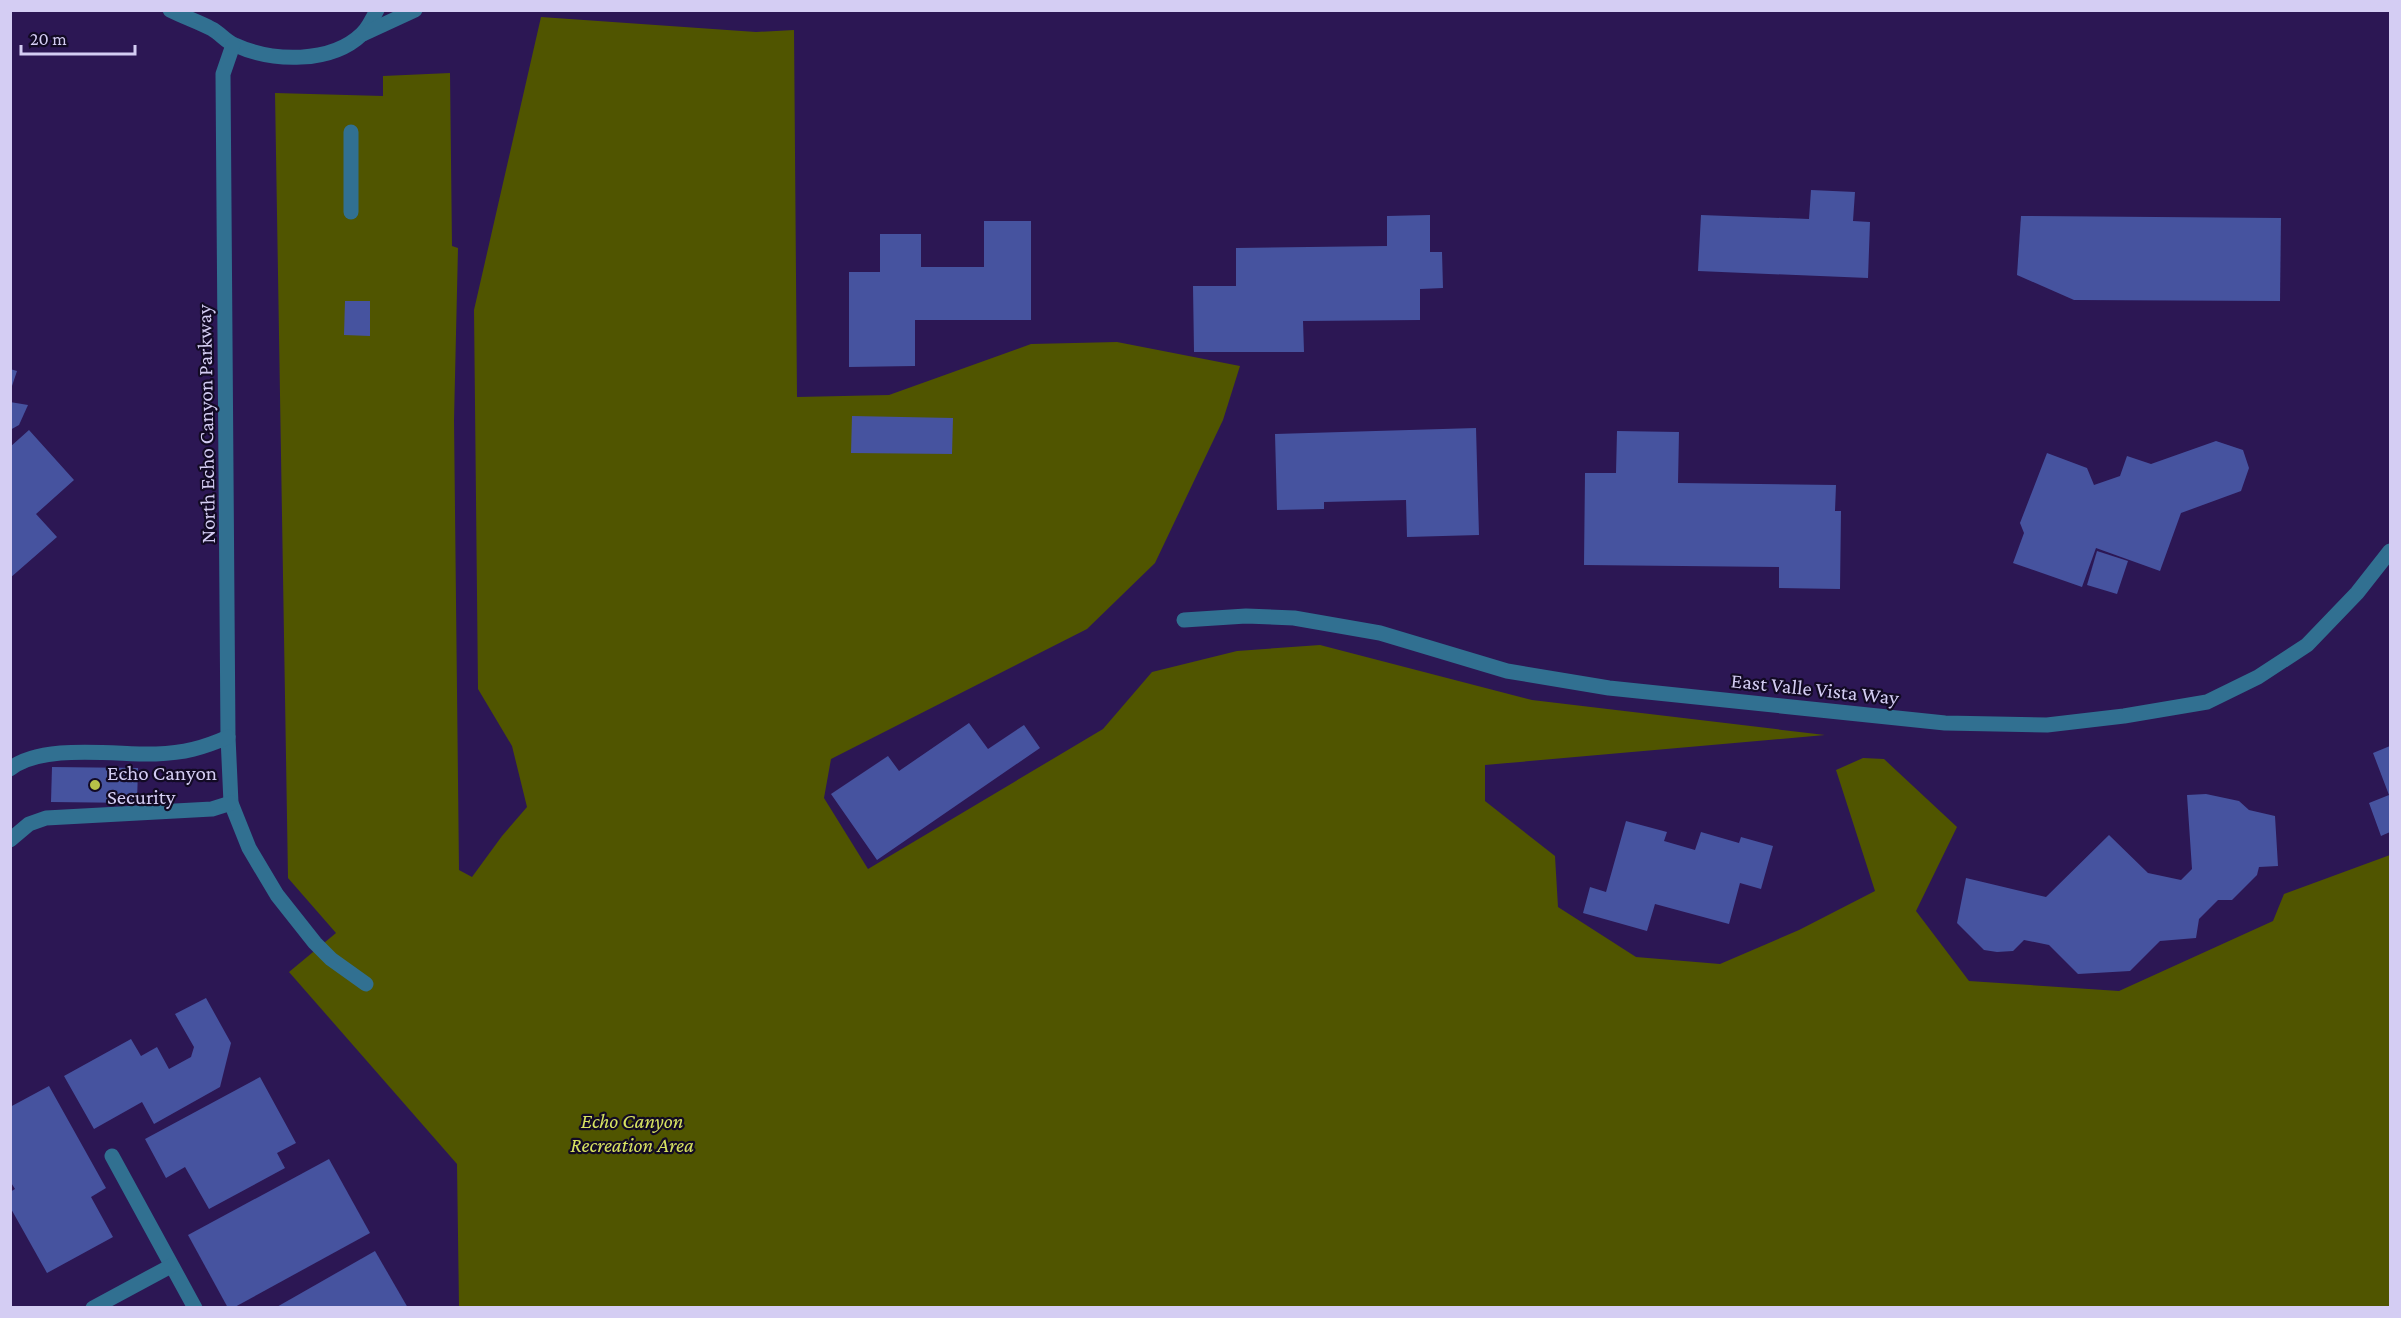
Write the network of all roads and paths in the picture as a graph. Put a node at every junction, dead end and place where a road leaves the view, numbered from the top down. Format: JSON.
{"nodes":[{"id":1,"x":170,"y":10,"type":"edge"},
{"id":2,"x":203,"y":10,"type":"edge"},
{"id":3,"x":377,"y":10,"type":"edge"},
{"id":4,"x":415,"y":10,"type":"edge"},
{"id":5,"x":214,"y":30,"type":"junction"},
{"id":6,"x":363,"y":34,"type":"junction"},
{"id":7,"x":233,"y":45,"type":"junction"},
{"id":8,"x":351,"y":132,"type":"dead end"},
{"id":9,"x":351,"y":212,"type":"dead end"},
{"id":10,"x":2391,"y":551,"type":"edge"},
{"id":11,"x":1184,"y":620,"type":"dead end"},
{"id":12,"x":228,"y":737,"type":"junction"},
{"id":13,"x":10,"y":769,"type":"edge"},
{"id":14,"x":231,"y":803,"type":"junction"},
{"id":15,"x":10,"y":840,"type":"edge"},
{"id":16,"x":366,"y":984,"type":"dead end"},
{"id":17,"x":112,"y":1156,"type":"dead end"},
{"id":18,"x":171,"y":1266,"type":"junction"},
{"id":19,"x":93,"y":1308,"type":"edge"},
{"id":20,"x":195,"y":1308,"type":"edge"}],
"edges":[{"from":1,"to":5,"type":"street"},
{"from":2,"to":5,"type":"street"},
{"from":3,"to":6,"type":"street"},
{"from":4,"to":6,"type":"street"},
{"from":5,"to":7,"type":"street"},
{"from":6,"to":7,"type":"street"},
{"from":7,"to":12,"type":"street","name":"North Echo Canyon Parkway"},
{"from":8,"to":9,"type":"street"},
{"from":10,"to":11,"type":"street","name":"East Valle Vista Way"},
{"from":12,"to":13,"type":"street"},
{"from":12,"to":14,"type":"street","name":"North Echo Canyon Parkway"},
{"from":14,"to":15,"type":"street"},
{"from":14,"to":16,"type":"street","name":"North Echo Canyon Parkway"},
{"from":17,"to":18,"type":"street"},
{"from":18,"to":19,"type":"street"},
{"from":18,"to":20,"type":"street"}]}
